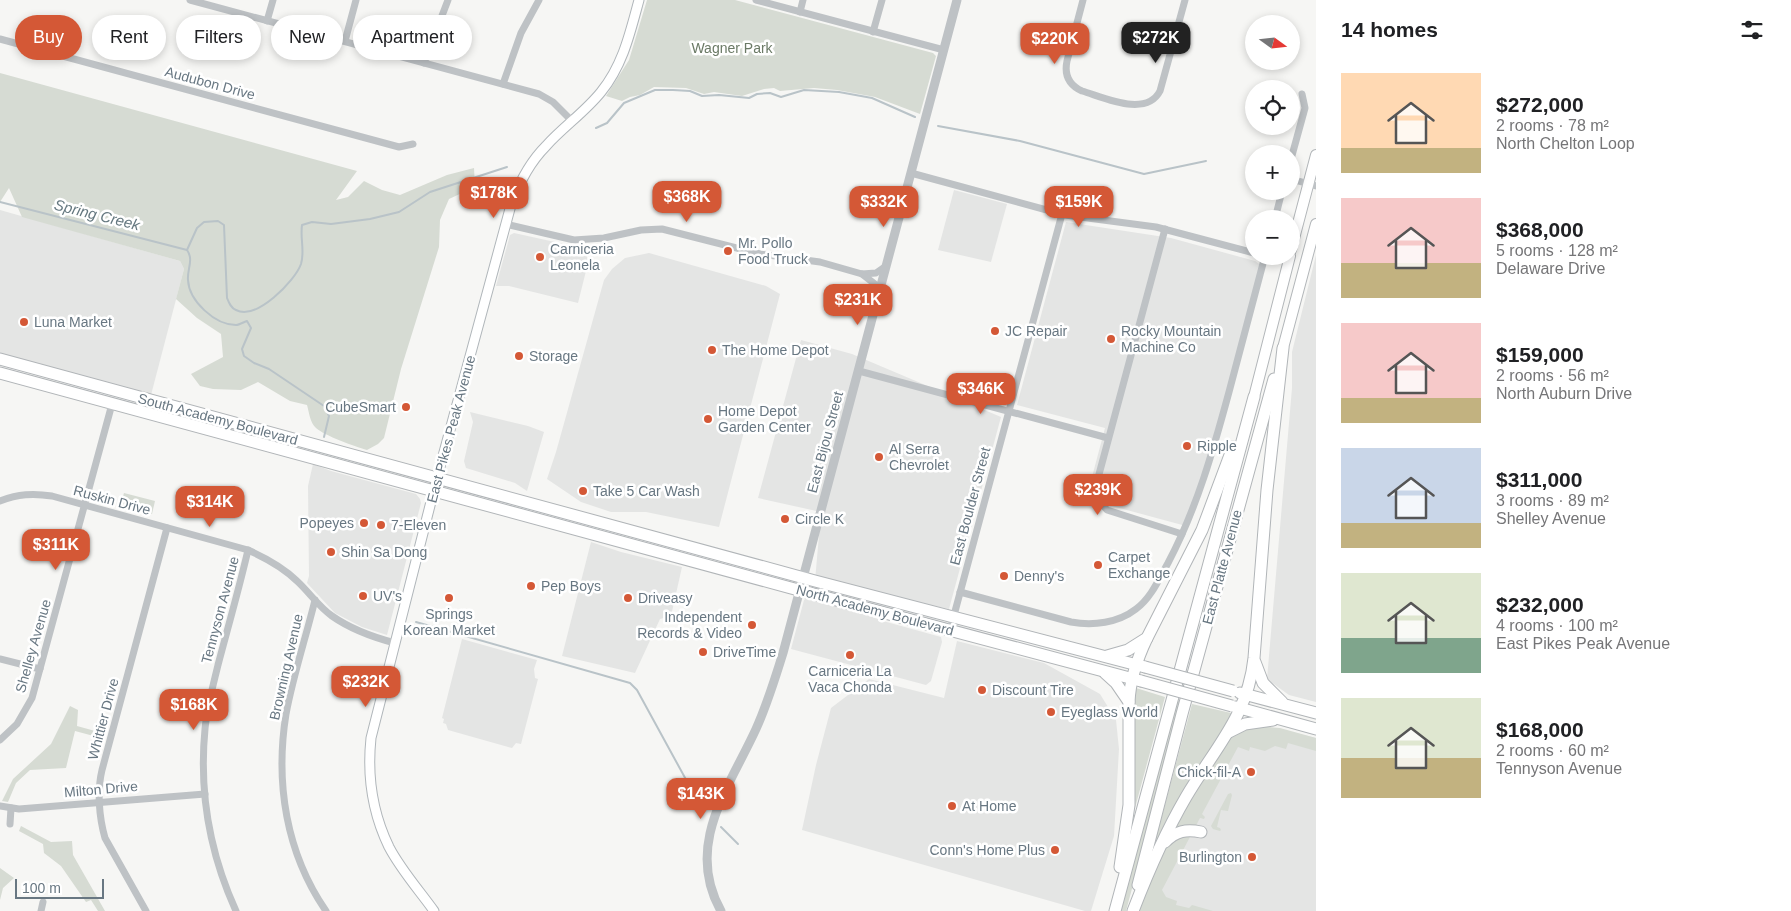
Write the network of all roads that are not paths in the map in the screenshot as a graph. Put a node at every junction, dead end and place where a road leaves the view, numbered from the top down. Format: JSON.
{"nodes":[{"id":1,"x":192,"y":0,"type":"edge"},
{"id":2,"x":273,"y":0,"type":"edge"},
{"id":3,"x":356,"y":0,"type":"edge"},
{"id":4,"x":448,"y":0,"type":"edge"},
{"id":5,"x":539,"y":0,"type":"edge"},
{"id":6,"x":639,"y":0,"type":"edge"},
{"id":7,"x":756,"y":0,"type":"edge"},
{"id":8,"x":803,"y":0,"type":"edge"},
{"id":9,"x":882,"y":0,"type":"edge"},
{"id":10,"x":958,"y":0,"type":"edge"},
{"id":11,"x":1083,"y":0,"type":"edge"},
{"id":12,"x":1185,"y":0,"type":"edge"},
{"id":13,"x":800,"y":12,"type":"junction"},
{"id":14,"x":268,"y":21,"type":"junction"},
{"id":15,"x":873,"y":32,"type":"junction"},
{"id":16,"x":0,"y":39,"type":"edge"},
{"id":17,"x":344,"y":42,"type":"junction"},
{"id":18,"x":944,"y":50,"type":"junction"},
{"id":19,"x":424,"y":63,"type":"junction"},
{"id":20,"x":503,"y":84,"type":"junction"},
{"id":21,"x":1302,"y":94,"type":"dead end"},
{"id":22,"x":572,"y":121,"type":"junction"},
{"id":23,"x":413,"y":144,"type":"dead end"},
{"id":24,"x":1295,"y":145,"type":"edge"},
{"id":25,"x":1316,"y":155,"type":"edge"},
{"id":26,"x":911,"y":173,"type":"junction"},
{"id":27,"x":1312,"y":185,"type":"edge"},
{"id":28,"x":1062,"y":214,"type":"junction"},
{"id":29,"x":1300,"y":222,"type":"edge"},
{"id":30,"x":505,"y":224,"type":"junction"},
{"id":31,"x":1316,"y":224,"type":"edge"},
{"id":32,"x":1165,"y":229,"type":"junction"},
{"id":33,"x":1245,"y":251,"type":"edge"},
{"id":34,"x":1262,"y":265,"type":"edge"},
{"id":35,"x":1288,"y":265,"type":"edge"},
{"id":36,"x":886,"y":266,"type":"junction"},
{"id":37,"x":862,"y":274,"type":"junction"},
{"id":38,"x":880,"y":288,"type":"junction"},
{"id":39,"x":1283,"y":348,"type":"junction"},
{"id":40,"x":0,"y":359,"type":"edge"},
{"id":41,"x":859,"y":371,"type":"junction"},
{"id":42,"x":0,"y":373,"type":"edge"},
{"id":43,"x":1254,"y":397,"type":"junction"},
{"id":44,"x":112,"y":404,"type":"junction"},
{"id":45,"x":1009,"y":411,"type":"junction"},
{"id":46,"x":1108,"y":438,"type":"junction"},
{"id":47,"x":437,"y":478,"type":"junction"},
{"id":48,"x":434,"y":491,"type":"junction"},
{"id":49,"x":0,"y":501,"type":"edge"},
{"id":50,"x":85,"y":505,"type":"junction"},
{"id":51,"x":167,"y":528,"type":"junction"},
{"id":52,"x":1182,"y":534,"type":"junction"},
{"id":53,"x":248,"y":550,"type":"junction"},
{"id":54,"x":803,"y":578,"type":"junction"},
{"id":55,"x":800,"y":591,"type":"junction"},
{"id":56,"x":960,"y":592,"type":"junction"},
{"id":57,"x":315,"y":600,"type":"junction"},
{"id":58,"x":953,"y":617,"type":"junction"},
{"id":59,"x":950,"y":630,"type":"junction"},
{"id":60,"x":1147,"y":638,"type":"junction"},
{"id":61,"x":395,"y":643,"type":"junction"},
{"id":62,"x":1105,"y":656,"type":"junction"},
{"id":63,"x":1254,"y":658,"type":"junction"},
{"id":64,"x":0,"y":659,"type":"edge"},
{"id":65,"x":1141,"y":666,"type":"junction"},
{"id":66,"x":40,"y":669,"type":"junction"},
{"id":67,"x":1101,"y":670,"type":"junction"},
{"id":68,"x":1136,"y":680,"type":"junction"},
{"id":69,"x":1247,"y":694,"type":"junction"},
{"id":70,"x":1129,"y":702,"type":"junction"},
{"id":71,"x":1286,"y":705,"type":"junction"},
{"id":72,"x":1237,"y":707,"type":"junction"},
{"id":73,"x":1316,"y":713,"type":"edge"},
{"id":74,"x":1281,"y":720,"type":"junction"},
{"id":75,"x":1316,"y":729,"type":"edge"},
{"id":76,"x":1227,"y":733,"type":"junction"},
{"id":77,"x":0,"y":740,"type":"edge"},
{"id":78,"x":205,"y":794,"type":"junction"},
{"id":79,"x":100,"y":802,"type":"junction"},
{"id":80,"x":0,"y":806,"type":"edge"},
{"id":81,"x":11,"y":808,"type":"junction"},
{"id":82,"x":10,"y":824,"type":"dead end"},
{"id":83,"x":1201,"y":832,"type":"dead end"},
{"id":84,"x":1158,"y":852,"type":"junction"},
{"id":85,"x":43,"y":902,"type":"dead end"},
{"id":86,"x":41,"y":911,"type":"edge"},
{"id":87,"x":146,"y":911,"type":"edge"},
{"id":88,"x":236,"y":911,"type":"edge"},
{"id":89,"x":326,"y":911,"type":"edge"},
{"id":90,"x":434,"y":911,"type":"edge"},
{"id":91,"x":721,"y":911,"type":"edge"},
{"id":92,"x":1115,"y":911,"type":"edge"},
{"id":93,"x":1132,"y":911,"type":"edge"}],
"edges":[{"from":1,"to":14,"type":"street"},
{"from":2,"to":14,"type":"street"},
{"from":3,"to":17,"type":"street"},
{"from":4,"to":19,"type":"street"},
{"from":5,"to":20,"type":"street"},
{"from":6,"to":22,"type":"main road","name":"East Pikes Peak Avenue"},
{"from":7,"to":13,"type":"street"},
{"from":8,"to":13,"type":"street"},
{"from":9,"to":15,"type":"street"},
{"from":10,"to":18,"type":"street","name":"East Bijou Street"},
{"from":11,"to":12,"type":"street"},
{"from":13,"to":15,"type":"street"},
{"from":14,"to":17,"type":"street"},
{"from":15,"to":18,"type":"street"},
{"from":16,"to":23,"type":"street","name":"Audubon Drive"},
{"from":17,"to":19,"type":"street"},
{"from":18,"to":26,"type":"street","name":"East Bijou Street"},
{"from":19,"to":20,"type":"street"},
{"from":20,"to":22,"type":"street"},
{"from":21,"to":24,"type":"street"},
{"from":22,"to":30,"type":"main road","name":"East Pikes Peak Avenue"},
{"from":25,"to":27,"type":"main road"},
{"from":26,"to":28,"type":"street"},
{"from":26,"to":36,"type":"street","name":"East Bijou Street"},
{"from":27,"to":29,"type":"main road"},
{"from":28,"to":32,"type":"street"},
{"from":28,"to":45,"type":"street","name":"East Boulder Street"},
{"from":30,"to":37,"type":"street"},
{"from":30,"to":47,"type":"main road","name":"East Pikes Peak Avenue"},
{"from":31,"to":39,"type":"main road","name":"East Platte Avenue"},
{"from":32,"to":33,"type":"street"},
{"from":32,"to":46,"type":"street"},
{"from":34,"to":52,"type":"street"},
{"from":35,"to":43,"type":"main road","name":"East Platte Avenue"},
{"from":36,"to":37,"type":"street"},
{"from":36,"to":38,"type":"street","name":"East Bijou Street"},
{"from":37,"to":38,"type":"street"},
{"from":38,"to":41,"type":"street","name":"East Bijou Street"},
{"from":39,"to":63,"type":"highway"},
{"from":39,"to":93,"type":"highway","name":"East Platte Avenue"},
{"from":40,"to":47,"type":"highway","name":"South Academy Boulevard"},
{"from":41,"to":45,"type":"street"},
{"from":41,"to":54,"type":"street","name":"East Bijou Street"},
{"from":42,"to":44,"type":"highway","name":"South Academy Boulevard"},
{"from":43,"to":60,"type":"highway"},
{"from":43,"to":92,"type":"highway","name":"East Platte Avenue"},
{"from":44,"to":48,"type":"highway","name":"South Academy Boulevard"},
{"from":44,"to":50,"type":"street","name":"Shelley Avenue"},
{"from":45,"to":46,"type":"street"},
{"from":45,"to":56,"type":"street","name":"East Boulder Street"},
{"from":46,"to":52,"type":"street"},
{"from":47,"to":48,"type":"main road","name":"East Pikes Peak Avenue"},
{"from":47,"to":54,"type":"highway","name":"North Academy Boulevard"},
{"from":48,"to":55,"type":"highway","name":"North Academy Boulevard"},
{"from":48,"to":61,"type":"main road","name":"East Pikes Peak Avenue"},
{"from":49,"to":50,"type":"street","name":"Ruskin Drive"},
{"from":50,"to":51,"type":"street","name":"Ruskin Drive"},
{"from":50,"to":66,"type":"street","name":"Shelley Avenue"},
{"from":51,"to":53,"type":"street","name":"Ruskin Drive"},
{"from":51,"to":79,"type":"street","name":"Whittier Drive"},
{"from":52,"to":56,"type":"street"},
{"from":53,"to":57,"type":"street","name":"Ruskin Drive"},
{"from":53,"to":78,"type":"street","name":"Tennyson Avenue"},
{"from":54,"to":55,"type":"street","name":"East Bijou Street"},
{"from":54,"to":58,"type":"highway","name":"North Academy Boulevard"},
{"from":55,"to":59,"type":"highway","name":"North Academy Boulevard"},
{"from":55,"to":91,"type":"street","name":"East Bijou Street"},
{"from":56,"to":58,"type":"street","name":"East Boulder Street"},
{"from":57,"to":61,"type":"street","name":"Ruskin Drive"},
{"from":57,"to":89,"type":"street","name":"Browning Avenue"},
{"from":58,"to":59,"type":"street","name":"East Boulder Street"},
{"from":58,"to":62,"type":"highway","name":"North Academy Boulevard"},
{"from":59,"to":67,"type":"highway","name":"North Academy Boulevard"},
{"from":60,"to":62,"type":"highway"},
{"from":60,"to":65,"type":"highway"},
{"from":61,"to":90,"type":"main road","name":"East Pikes Peak Avenue"},
{"from":62,"to":65,"type":"highway","name":"North Academy Boulevard"},
{"from":63,"to":69,"type":"highway"},
{"from":63,"to":71,"type":"highway"},
{"from":64,"to":66,"type":"street"},
{"from":65,"to":68,"type":"highway"},
{"from":65,"to":69,"type":"highway","name":"North Academy Boulevard","bridge":true},
{"from":66,"to":77,"type":"street","name":"Shelley Avenue"},
{"from":67,"to":68,"type":"highway","name":"North Academy Boulevard"},
{"from":67,"to":70,"type":"highway"},
{"from":68,"to":70,"type":"highway"},
{"from":68,"to":72,"type":"highway","name":"North Academy Boulevard","bridge":true},
{"from":69,"to":71,"type":"highway","name":"North Academy Boulevard"},
{"from":69,"to":72,"type":"highway"},
{"from":70,"to":92,"type":"highway"},
{"from":71,"to":73,"type":"highway","name":"North Academy Boulevard"},
{"from":72,"to":74,"type":"highway","name":"North Academy Boulevard"},
{"from":72,"to":76,"type":"highway"},
{"from":74,"to":75,"type":"highway","name":"North Academy Boulevard"},
{"from":74,"to":76,"type":"highway"},
{"from":76,"to":84,"type":"highway"},
{"from":78,"to":79,"type":"street","name":"Milton Drive"},
{"from":78,"to":88,"type":"street","name":"Tennyson Avenue"},
{"from":79,"to":81,"type":"street","name":"Milton Drive"},
{"from":79,"to":87,"type":"street","name":"Whittier Drive"},
{"from":80,"to":81,"type":"street","name":"Milton Drive"},
{"from":81,"to":82,"type":"street"},
{"from":83,"to":84,"type":"highway"},
{"from":84,"to":93,"type":"highway"},
{"from":85,"to":86,"type":"street"}]}
